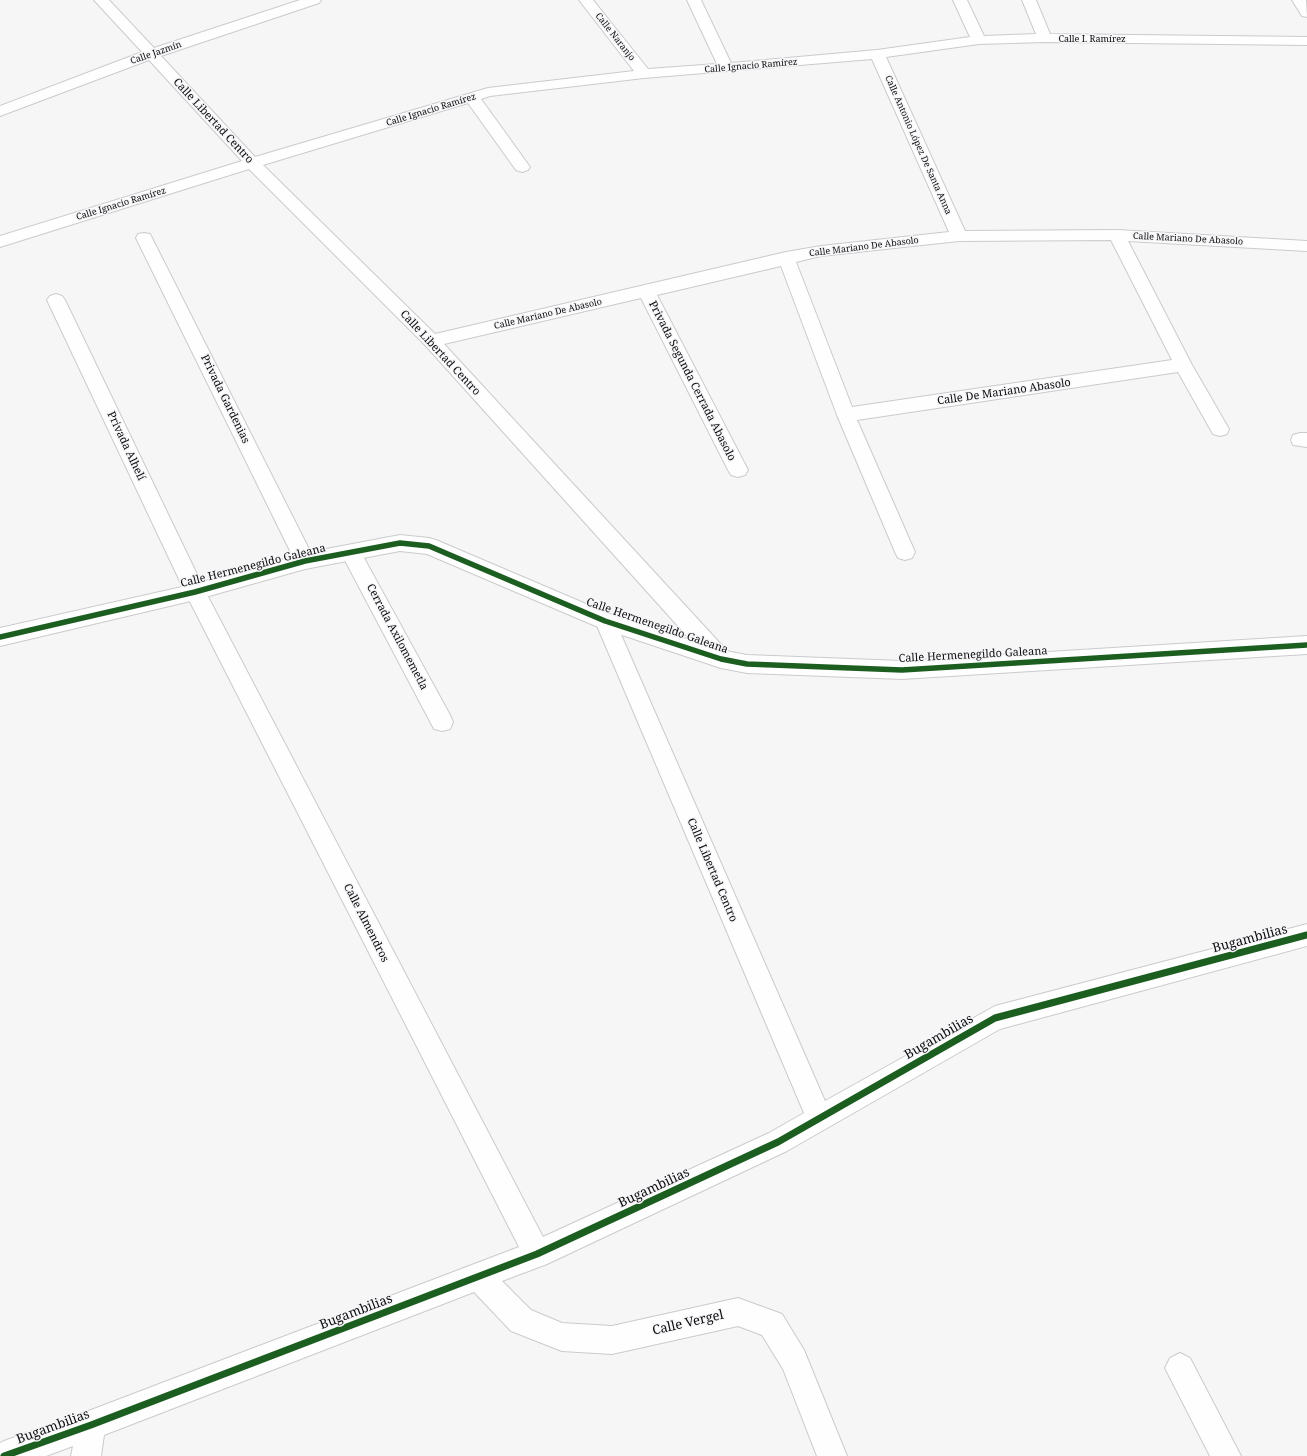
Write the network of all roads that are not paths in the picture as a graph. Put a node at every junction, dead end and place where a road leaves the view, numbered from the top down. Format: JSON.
{"nodes":[{"id":1,"x":101,"y":0,"type":"edge"},
{"id":2,"x":314,"y":0,"type":"edge"},
{"id":3,"x":586,"y":0,"type":"edge"},
{"id":4,"x":694,"y":0,"type":"edge"},
{"id":5,"x":960,"y":0,"type":"edge"},
{"id":6,"x":1029,"y":0,"type":"edge"},
{"id":7,"x":1299,"y":0,"type":"edge"},
{"id":8,"x":1307,"y":13,"type":"edge"},
{"id":9,"x":1045,"y":38,"type":"junction"},
{"id":10,"x":979,"y":40,"type":"junction"},
{"id":11,"x":1307,"y":41,"type":"edge"},
{"id":12,"x":151,"y":54,"type":"junction"},
{"id":13,"x":877,"y":54,"type":"junction"},
{"id":14,"x":726,"y":68,"type":"junction"},
{"id":15,"x":644,"y":74,"type":"junction"},
{"id":16,"x":472,"y":97,"type":"junction"},
{"id":17,"x":0,"y":111,"type":"edge"},
{"id":18,"x":252,"y":163,"type":"junction"},
{"id":19,"x":522,"y":168,"type":"dead end"},
{"id":20,"x":1117,"y":235,"type":"junction"},
{"id":21,"x":959,"y":236,"type":"junction"},
{"id":22,"x":144,"y":238,"type":"dead end"},
{"id":23,"x":0,"y":242,"type":"edge"},
{"id":24,"x":1307,"y":246,"type":"edge"},
{"id":25,"x":786,"y":258,"type":"junction"},
{"id":26,"x":646,"y":291,"type":"junction"},
{"id":27,"x":56,"y":300,"type":"dead end"},
{"id":28,"x":431,"y":341,"type":"junction"},
{"id":29,"x":1183,"y":365,"type":"junction"},
{"id":30,"x":846,"y":415,"type":"junction"},
{"id":31,"x":1220,"y":429,"type":"dead end"},
{"id":32,"x":738,"y":470,"type":"dead end"},
{"id":33,"x":906,"y":552,"type":"dead end"},
{"id":34,"x":351,"y":553,"type":"junction"},
{"id":35,"x":305,"y":561,"type":"junction"},
{"id":36,"x":195,"y":592,"type":"junction"},
{"id":37,"x":605,"y":621,"type":"junction"},
{"id":38,"x":0,"y":637,"type":"edge"},
{"id":39,"x":1307,"y":645,"type":"edge"},
{"id":40,"x":721,"y":660,"type":"junction"},
{"id":41,"x":442,"y":722,"type":"dead end"},
{"id":42,"x":1307,"y":936,"type":"edge"},
{"id":43,"x":819,"y":1118,"type":"junction"},
{"id":44,"x":537,"y":1254,"type":"junction"},
{"id":45,"x":478,"y":1276,"type":"junction"},
{"id":46,"x":1180,"y":1368,"type":"dead end"},
{"id":47,"x":90,"y":1425,"type":"junction"},
{"id":48,"x":4,"y":1456,"type":"edge"},
{"id":49,"x":86,"y":1456,"type":"edge"},
{"id":50,"x":832,"y":1456,"type":"edge"},
{"id":51,"x":1226,"y":1456,"type":"edge"}],
"edges":[{"from":1,"to":12,"type":"street","name":"Calle Libertad Centro"},
{"from":2,"to":12,"type":"street","name":"Calle Jazmín"},
{"from":3,"to":15,"type":"street","name":"Calle Naranjo"},
{"from":4,"to":14,"type":"street"},
{"from":5,"to":10,"type":"street"},
{"from":6,"to":9,"type":"street"},
{"from":7,"to":8,"type":"street"},
{"from":9,"to":10,"type":"street","name":"Calle I. Ramírez"},
{"from":9,"to":11,"type":"street","name":"Calle I. Ramírez"},
{"from":10,"to":13,"type":"street","name":"Calle I. Ramírez"},
{"from":12,"to":17,"type":"street","name":"Calle Jazmín"},
{"from":12,"to":18,"type":"street","name":"Calle Libertad Centro"},
{"from":13,"to":14,"type":"street","name":"Calle Ignacio Ramírez"},
{"from":13,"to":21,"type":"street","name":"Calle Antonio López De Santa Anna"},
{"from":14,"to":15,"type":"street","name":"Calle Ignacio Ramírez"},
{"from":15,"to":16,"type":"street","name":"Calle Ignacio Ramírez"},
{"from":16,"to":18,"type":"street","name":"Calle Ignacio Ramírez"},
{"from":16,"to":19,"type":"street"},
{"from":18,"to":23,"type":"street","name":"Calle Ignacio Ramírez"},
{"from":18,"to":28,"type":"street","name":"Calle Libertad Centro"},
{"from":20,"to":21,"type":"street","name":"Calle Mariano De Abasolo"},
{"from":20,"to":24,"type":"street","name":"Calle Mariano De Abasolo"},
{"from":20,"to":29,"type":"street"},
{"from":21,"to":25,"type":"street","name":"Calle Mariano De Abasolo"},
{"from":22,"to":35,"type":"street","name":"Privada Gardenias"},
{"from":25,"to":26,"type":"street","name":"Calle Mariano De Abasolo"},
{"from":25,"to":30,"type":"street"},
{"from":26,"to":28,"type":"street","name":"Calle Mariano De Abasolo"},
{"from":26,"to":32,"type":"street","name":"Privada Segunda Cerrada Abasolo"},
{"from":27,"to":36,"type":"street","name":"Privada Alhelí"},
{"from":28,"to":40,"type":"street","name":"Calle Libertad Centro"},
{"from":29,"to":30,"type":"street","name":"Calle De Mariano Abasolo"},
{"from":29,"to":31,"type":"street"},
{"from":30,"to":33,"type":"street"},
{"from":34,"to":35,"type":"street","name":"Calle Hermenegildo Galeana"},
{"from":34,"to":37,"type":"street","name":"Calle Hermenegildo Galeana"},
{"from":34,"to":41,"type":"street","name":"Cerrada Axilomemetla"},
{"from":35,"to":36,"type":"street","name":"Calle Hermenegildo Galeana"},
{"from":36,"to":38,"type":"street","name":"Calle Hermenegildo Galeana"},
{"from":36,"to":44,"type":"street","name":"Calle Almendros"},
{"from":37,"to":40,"type":"street","name":"Calle Hermenegildo Galeana"},
{"from":37,"to":43,"type":"street","name":"Calle Libertad Centro"},
{"from":39,"to":40,"type":"street","name":"Calle Hermenegildo Galeana"},
{"from":42,"to":43,"type":"street","name":"Bugambilias"},
{"from":43,"to":44,"type":"street","name":"Bugambilias"},
{"from":44,"to":45,"type":"street","name":"Bugambilias"},
{"from":45,"to":47,"type":"street","name":"Bugambilias"},
{"from":45,"to":50,"type":"street","name":"Calle Vergel"},
{"from":46,"to":51,"type":"street"},
{"from":47,"to":48,"type":"street","name":"Bugambilias"},
{"from":47,"to":49,"type":"street"}]}
